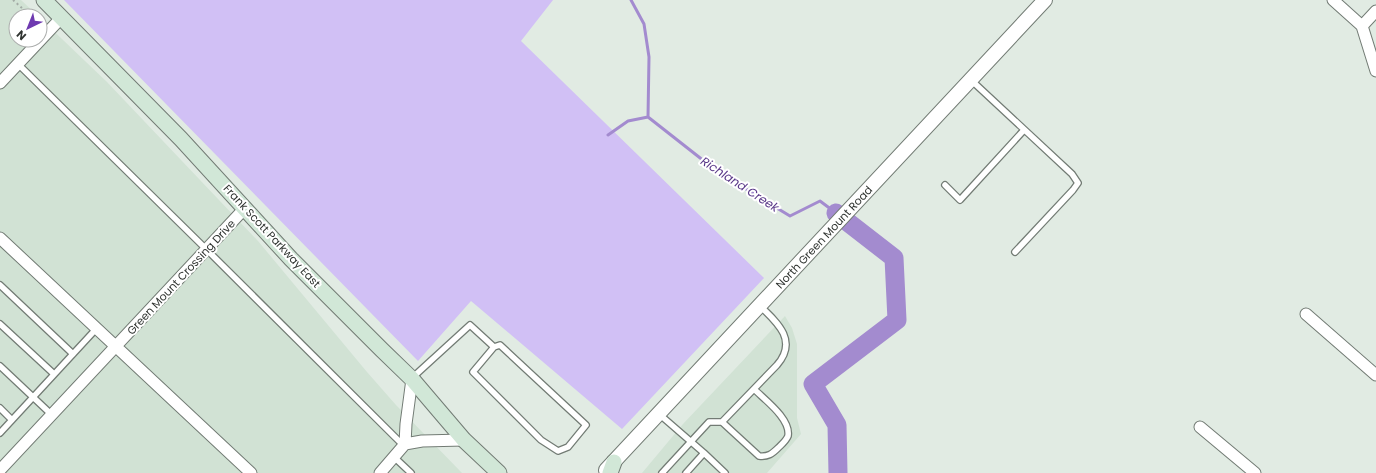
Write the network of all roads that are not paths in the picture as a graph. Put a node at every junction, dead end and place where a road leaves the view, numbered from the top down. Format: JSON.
{"nodes":[{"id":1,"x":44,"y":0,"type":"edge"},
{"id":2,"x":1045,"y":0,"type":"edge"},
{"id":3,"x":1333,"y":0,"type":"edge"},
{"id":4,"x":1376,"y":11,"type":"edge"},
{"id":5,"x":62,"y":17,"type":"junction"},
{"id":6,"x":1362,"y":26,"type":"junction"},
{"id":7,"x":18,"y":64,"type":"junction"},
{"id":8,"x":1376,"y":71,"type":"edge"},
{"id":9,"x":970,"y":80,"type":"junction"},
{"id":10,"x":0,"y":82,"type":"edge"},
{"id":11,"x":1024,"y":130,"type":"junction"},
{"id":12,"x":944,"y":185,"type":"dead end"},
{"id":13,"x":245,"y":208,"type":"junction"},
{"id":14,"x":0,"y":238,"type":"edge"},
{"id":15,"x":206,"y":249,"type":"junction"},
{"id":16,"x":1015,"y":252,"type":"dead end"},
{"id":17,"x":0,"y":285,"type":"edge"},
{"id":18,"x":760,"y":306,"type":"junction"},
{"id":19,"x":1306,"y":314,"type":"dead end"},
{"id":20,"x":0,"y":324,"type":"edge"},
{"id":21,"x":97,"y":328,"type":"junction"},
{"id":22,"x":116,"y":346,"type":"junction"},
{"id":23,"x":494,"y":348,"type":"junction"},
{"id":24,"x":73,"y":354,"type":"junction"},
{"id":25,"x":0,"y":366,"type":"edge"},
{"id":26,"x":54,"y":374,"type":"junction"},
{"id":27,"x":1376,"y":375,"type":"edge"},
{"id":28,"x":412,"y":378,"type":"junction"},
{"id":29,"x":754,"y":389,"type":"junction"},
{"id":30,"x":33,"y":397,"type":"junction"},
{"id":31,"x":0,"y":408,"type":"edge"},
{"id":32,"x":659,"y":414,"type":"junction"},
{"id":33,"x":52,"y":415,"type":"junction"},
{"id":34,"x":12,"y":420,"type":"junction"},
{"id":35,"x":722,"y":422,"type":"junction"},
{"id":36,"x":1200,"y":427,"type":"dead end"},
{"id":37,"x":0,"y":433,"type":"edge"},
{"id":38,"x":690,"y":442,"type":"junction"},
{"id":39,"x":404,"y":445,"type":"junction"},
{"id":40,"x":470,"y":445,"type":"junction"},
{"id":41,"x":704,"y":453,"type":"junction"},
{"id":42,"x":394,"y":457,"type":"junction"},
{"id":43,"x":718,"y":466,"type":"junction"},
{"id":44,"x":612,"y":467,"type":"edge"},
{"id":45,"x":0,"y":470,"type":"edge"},
{"id":46,"x":251,"y":473,"type":"edge"},
{"id":47,"x":380,"y":473,"type":"edge"},
{"id":48,"x":411,"y":473,"type":"edge"},
{"id":49,"x":491,"y":473,"type":"edge"},
{"id":50,"x":499,"y":473,"type":"edge"},
{"id":51,"x":603,"y":473,"type":"edge"},
{"id":52,"x":662,"y":473,"type":"edge"},
{"id":53,"x":686,"y":473,"type":"edge"},
{"id":54,"x":720,"y":473,"type":"edge"},
{"id":55,"x":725,"y":473,"type":"edge"},
{"id":56,"x":1255,"y":473,"type":"edge"}],
"edges":[{"from":1,"to":5,"type":"main road","name":"Frank Scott Parkway East"},
{"from":2,"to":9,"type":"street","name":"North Green Mount Road"},
{"from":3,"to":6,"type":"street"},
{"from":4,"to":6,"type":"street"},
{"from":5,"to":7,"type":"street"},
{"from":5,"to":13,"type":"main road","name":"Frank Scott Parkway East"},
{"from":6,"to":8,"type":"street"},
{"from":7,"to":10,"type":"street"},
{"from":7,"to":15,"type":"lane"},
{"from":9,"to":11,"type":"lane"},
{"from":9,"to":18,"type":"street","name":"North Green Mount Road"},
{"from":11,"to":12,"type":"lane"},
{"from":11,"to":16,"type":"lane"},
{"from":13,"to":15,"type":"street","name":"Green Mount Crossing Drive"},
{"from":13,"to":28,"type":"main road","name":"Frank Scott Parkway East"},
{"from":14,"to":21,"type":"street"},
{"from":15,"to":22,"type":"street","name":"Green Mount Crossing Drive"},
{"from":15,"to":39,"type":"lane"},
{"from":17,"to":24,"type":"lane"},
{"from":18,"to":29,"type":"lane"},
{"from":18,"to":32,"type":"street","name":"North Green Mount Road"},
{"from":19,"to":27,"type":"street"},
{"from":20,"to":26,"type":"lane"},
{"from":21,"to":22,"type":"street"},
{"from":21,"to":24,"type":"lane"},
{"from":22,"to":33,"type":"street","name":"Green Mount Crossing Drive"},
{"from":22,"to":46,"type":"street"},
{"from":23,"to":23,"type":"lane"},
{"from":23,"to":28,"type":"lane"},
{"from":24,"to":26,"type":"lane"},
{"from":25,"to":30,"type":"lane"},
{"from":26,"to":30,"type":"lane"},
{"from":28,"to":39,"type":"street"},
{"from":28,"to":40,"type":"main road","name":"Frank Scott Parkway East"},
{"from":29,"to":35,"type":"lane"},
{"from":29,"to":35,"type":"lane"},
{"from":30,"to":33,"type":"lane"},
{"from":30,"to":34,"type":"lane"},
{"from":31,"to":34,"type":"lane"},
{"from":32,"to":38,"type":"lane"},
{"from":32,"to":44,"type":"street","name":"North Green Mount Road"},
{"from":33,"to":45,"type":"street","name":"Green Mount Crossing Drive"},
{"from":34,"to":37,"type":"lane"},
{"from":35,"to":38,"type":"lane"},
{"from":36,"to":56,"type":"street"},
{"from":38,"to":41,"type":"lane"},
{"from":38,"to":52,"type":"lane"},
{"from":39,"to":40,"type":"street"},
{"from":39,"to":42,"type":"street"},
{"from":40,"to":49,"type":"main road"},
{"from":40,"to":50,"type":"main road","name":"Frank Scott Parkway East"},
{"from":41,"to":43,"type":"lane"},
{"from":41,"to":53,"type":"lane"},
{"from":42,"to":47,"type":"street"},
{"from":42,"to":48,"type":"lane"},
{"from":43,"to":54,"type":"lane"},
{"from":43,"to":55,"type":"lane"},
{"from":44,"to":51,"type":"street","name":"North Green Mount Road"}]}
